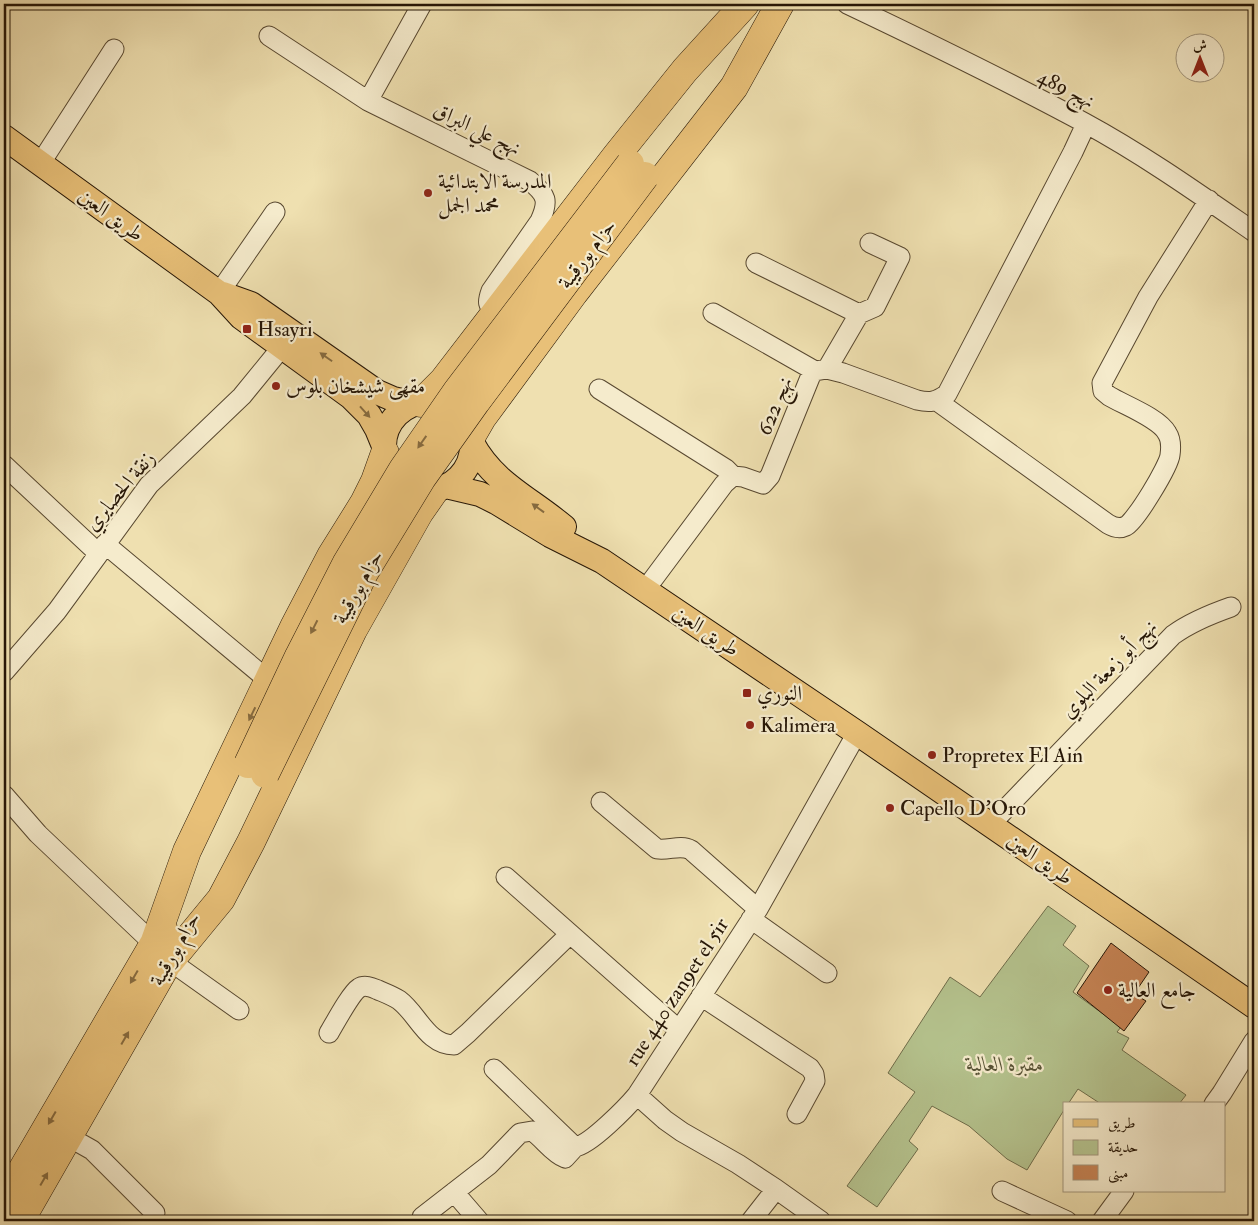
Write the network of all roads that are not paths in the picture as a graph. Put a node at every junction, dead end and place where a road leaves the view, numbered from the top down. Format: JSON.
{"nodes":[{"id":1,"x":422,"y":4,"type":"edge"},
{"id":2,"x":745,"y":4,"type":"edge"},
{"id":3,"x":750,"y":4,"type":"edge"},
{"id":4,"x":778,"y":4,"type":"edge"},
{"id":5,"x":847,"y":4,"type":"edge"},
{"id":6,"x":269,"y":36,"type":"dead end"},
{"id":7,"x":114,"y":49,"type":"dead end"},
{"id":8,"x":368,"y":101,"type":"junction"},
{"id":9,"x":1086,"y":124,"type":"junction"},
{"id":10,"x":4,"y":137,"type":"edge"},
{"id":11,"x":40,"y":164,"type":"junction"},
{"id":12,"x":637,"y":170,"type":"junction"},
{"id":13,"x":1209,"y":200,"type":"junction"},
{"id":14,"x":275,"y":212,"type":"dead end"},
{"id":15,"x":1254,"y":232,"type":"edge"},
{"id":16,"x":870,"y":244,"type":"dead end"},
{"id":17,"x":756,"y":262,"type":"dead end"},
{"id":18,"x":219,"y":293,"type":"junction"},
{"id":19,"x":496,"y":313,"type":"junction"},
{"id":20,"x":713,"y":313,"type":"dead end"},
{"id":21,"x":859,"y":314,"type":"junction"},
{"id":22,"x":282,"y":347,"type":"junction"},
{"id":23,"x":821,"y":370,"type":"junction"},
{"id":24,"x":599,"y":389,"type":"dead end"},
{"id":25,"x":937,"y":401,"type":"junction"},
{"id":26,"x":418,"y":403,"type":"junction"},
{"id":27,"x":472,"y":440,"type":"junction"},
{"id":28,"x":384,"y":450,"type":"junction"},
{"id":29,"x":4,"y":465,"type":"edge"},
{"id":30,"x":733,"y":476,"type":"junction"},
{"id":31,"x":441,"y":488,"type":"junction"},
{"id":32,"x":102,"y":548,"type":"junction"},
{"id":33,"x":602,"y":562,"type":"junction"},
{"id":34,"x":645,"y":590,"type":"junction"},
{"id":35,"x":1231,"y":607,"type":"dead end"},
{"id":36,"x":4,"y":672,"type":"edge"},
{"id":37,"x":268,"y":680,"type":"junction"},
{"id":38,"x":857,"y":733,"type":"junction"},
{"id":39,"x":4,"y":795,"type":"edge"},
{"id":40,"x":601,"y":802,"type":"dead end"},
{"id":41,"x":990,"y":825,"type":"junction"},
{"id":42,"x":506,"y":877,"type":"dead end"},
{"id":43,"x":754,"y":914,"type":"junction"},
{"id":44,"x":570,"y":934,"type":"junction"},
{"id":45,"x":162,"y":952,"type":"junction"},
{"id":46,"x":827,"y":973,"type":"dead end"},
{"id":47,"x":701,"y":996,"type":"junction"},
{"id":48,"x":1254,"y":1006,"type":"edge"},
{"id":49,"x":239,"y":1010,"type":"dead end"},
{"id":50,"x":679,"y":1030,"type":"junction"},
{"id":51,"x":329,"y":1033,"type":"dead end"},
{"id":52,"x":1254,"y":1041,"type":"edge"},
{"id":53,"x":494,"y":1069,"type":"dead end"},
{"id":54,"x":637,"y":1095,"type":"junction"},
{"id":55,"x":1216,"y":1102,"type":"edge"},
{"id":56,"x":797,"y":1114,"type":"dead end"},
{"id":57,"x":69,"y":1136,"type":"junction"},
{"id":58,"x":575,"y":1147,"type":"junction"},
{"id":59,"x":776,"y":1189,"type":"junction"},
{"id":60,"x":1002,"y":1191,"type":"dead end"},
{"id":61,"x":454,"y":1192,"type":"junction"},
{"id":62,"x":1123,"y":1192,"type":"edge"},
{"id":63,"x":4,"y":1201,"type":"edge"},
{"id":64,"x":156,"y":1213,"type":"dead end"},
{"id":65,"x":422,"y":1217,"type":"dead end"},
{"id":66,"x":20,"y":1221,"type":"edge"},
{"id":67,"x":479,"y":1221,"type":"edge"},
{"id":68,"x":751,"y":1221,"type":"edge"},
{"id":69,"x":821,"y":1221,"type":"edge"},
{"id":70,"x":1065,"y":1221,"type":"edge"},
{"id":71,"x":1102,"y":1221,"type":"edge"}],
"edges":[{"from":1,"to":8,"type":"street"},
{"from":2,"to":19,"type":"highway"},
{"from":3,"to":12,"type":"highway","name":"حزام بورقيبة"},
{"from":4,"to":12,"type":"highway","name":"حزام بورقيبة"},
{"from":4,"to":27,"type":"highway"},
{"from":5,"to":9,"type":"street","name":"نهج 489"},
{"from":6,"to":8,"type":"street"},
{"from":7,"to":11,"type":"street"},
{"from":8,"to":19,"type":"street","name":"نهج علي البراق"},
{"from":9,"to":13,"type":"street","name":"نهج 489"},
{"from":9,"to":25,"type":"street"},
{"from":10,"to":11,"type":"main road","name":"طريق العين"},
{"from":11,"to":18,"type":"main road","name":"طريق العين"},
{"from":12,"to":45,"type":"highway","name":"حزام بورقيبة","bridge":true},
{"from":13,"to":15,"type":"street","name":"نهج 489"},
{"from":13,"to":25,"type":"street"},
{"from":14,"to":18,"type":"street"},
{"from":16,"to":21,"type":"street","name":"نهج 622"},
{"from":17,"to":21,"type":"street"},
{"from":18,"to":22,"type":"main road","name":"طريق العين"},
{"from":26,"to":18,"type":"main road","name":"طريق العين","one_way":true},
{"from":19,"to":26,"type":"highway"},
{"from":20,"to":23,"type":"street"},
{"from":21,"to":23,"type":"street","name":"نهج 622"},
{"from":22,"to":28,"type":"main road","name":"طريق العين","one_way":true},
{"from":22,"to":32,"type":"street","name":"زنقة الحصايري"},
{"from":23,"to":25,"type":"street"},
{"from":23,"to":30,"type":"street","name":"نهج 622"},
{"from":24,"to":30,"type":"street","name":"نهج 622"},
{"from":26,"to":27,"type":"main road"},
{"from":26,"to":28,"type":"main road"},
{"from":27,"to":31,"type":"main road"},
{"from":33,"to":27,"type":"main road","name":"طريق العين","one_way":true},
{"from":28,"to":31,"type":"main road"},
{"from":28,"to":37,"type":"highway","one_way":true},
{"from":29,"to":32,"type":"street"},
{"from":30,"to":34,"type":"street"},
{"from":31,"to":33,"type":"main road","name":"طريق العين"},
{"from":31,"to":45,"type":"highway"},
{"from":32,"to":36,"type":"street","name":"زنقة الحصايري"},
{"from":32,"to":37,"type":"street"},
{"from":33,"to":34,"type":"main road","name":"طريق العين"},
{"from":34,"to":38,"type":"main road","name":"طريق العين"},
{"from":35,"to":41,"type":"street","name":"نهج أبو زمعة البلوي"},
{"from":37,"to":45,"type":"highway","one_way":true},
{"from":38,"to":41,"type":"main road","name":"طريق العين"},
{"from":38,"to":43,"type":"street","name":"rue 440 zan9et el 5ir"},
{"from":39,"to":45,"type":"street"},
{"from":40,"to":43,"type":"street"},
{"from":41,"to":48,"type":"main road","name":"طريق العين"},
{"from":42,"to":44,"type":"street"},
{"from":43,"to":46,"type":"street"},
{"from":43,"to":47,"type":"street","name":"rue 440 zan9et el 5ir"},
{"from":44,"to":50,"type":"street"},
{"from":44,"to":51,"type":"street"},
{"from":45,"to":49,"type":"street"},
{"from":57,"to":45,"type":"highway","name":"حزام بورقيبة","one_way":true},
{"from":45,"to":63,"type":"highway","name":"حزام بورقيبة","one_way":true},
{"from":47,"to":50,"type":"street","name":"rue 440 zan9et el 5ir"},
{"from":47,"to":56,"type":"street"},
{"from":50,"to":54,"type":"street","name":"rue 440 zan9et el 5ir"},
{"from":52,"to":55,"type":"street"},
{"from":53,"to":58,"type":"street"},
{"from":54,"to":58,"type":"street"},
{"from":54,"to":59,"type":"street","name":"rue 440 zan9et el 5ir"},
{"from":57,"to":64,"type":"street"},
{"from":66,"to":57,"type":"highway","name":"حزام بورقيبة","one_way":true},
{"from":58,"to":61,"type":"street"},
{"from":59,"to":68,"type":"street"},
{"from":59,"to":69,"type":"street","name":"rue 440 zan9et el 5ir"},
{"from":60,"to":70,"type":"street"},
{"from":61,"to":65,"type":"street"},
{"from":61,"to":67,"type":"street"},
{"from":62,"to":71,"type":"street"}]}
